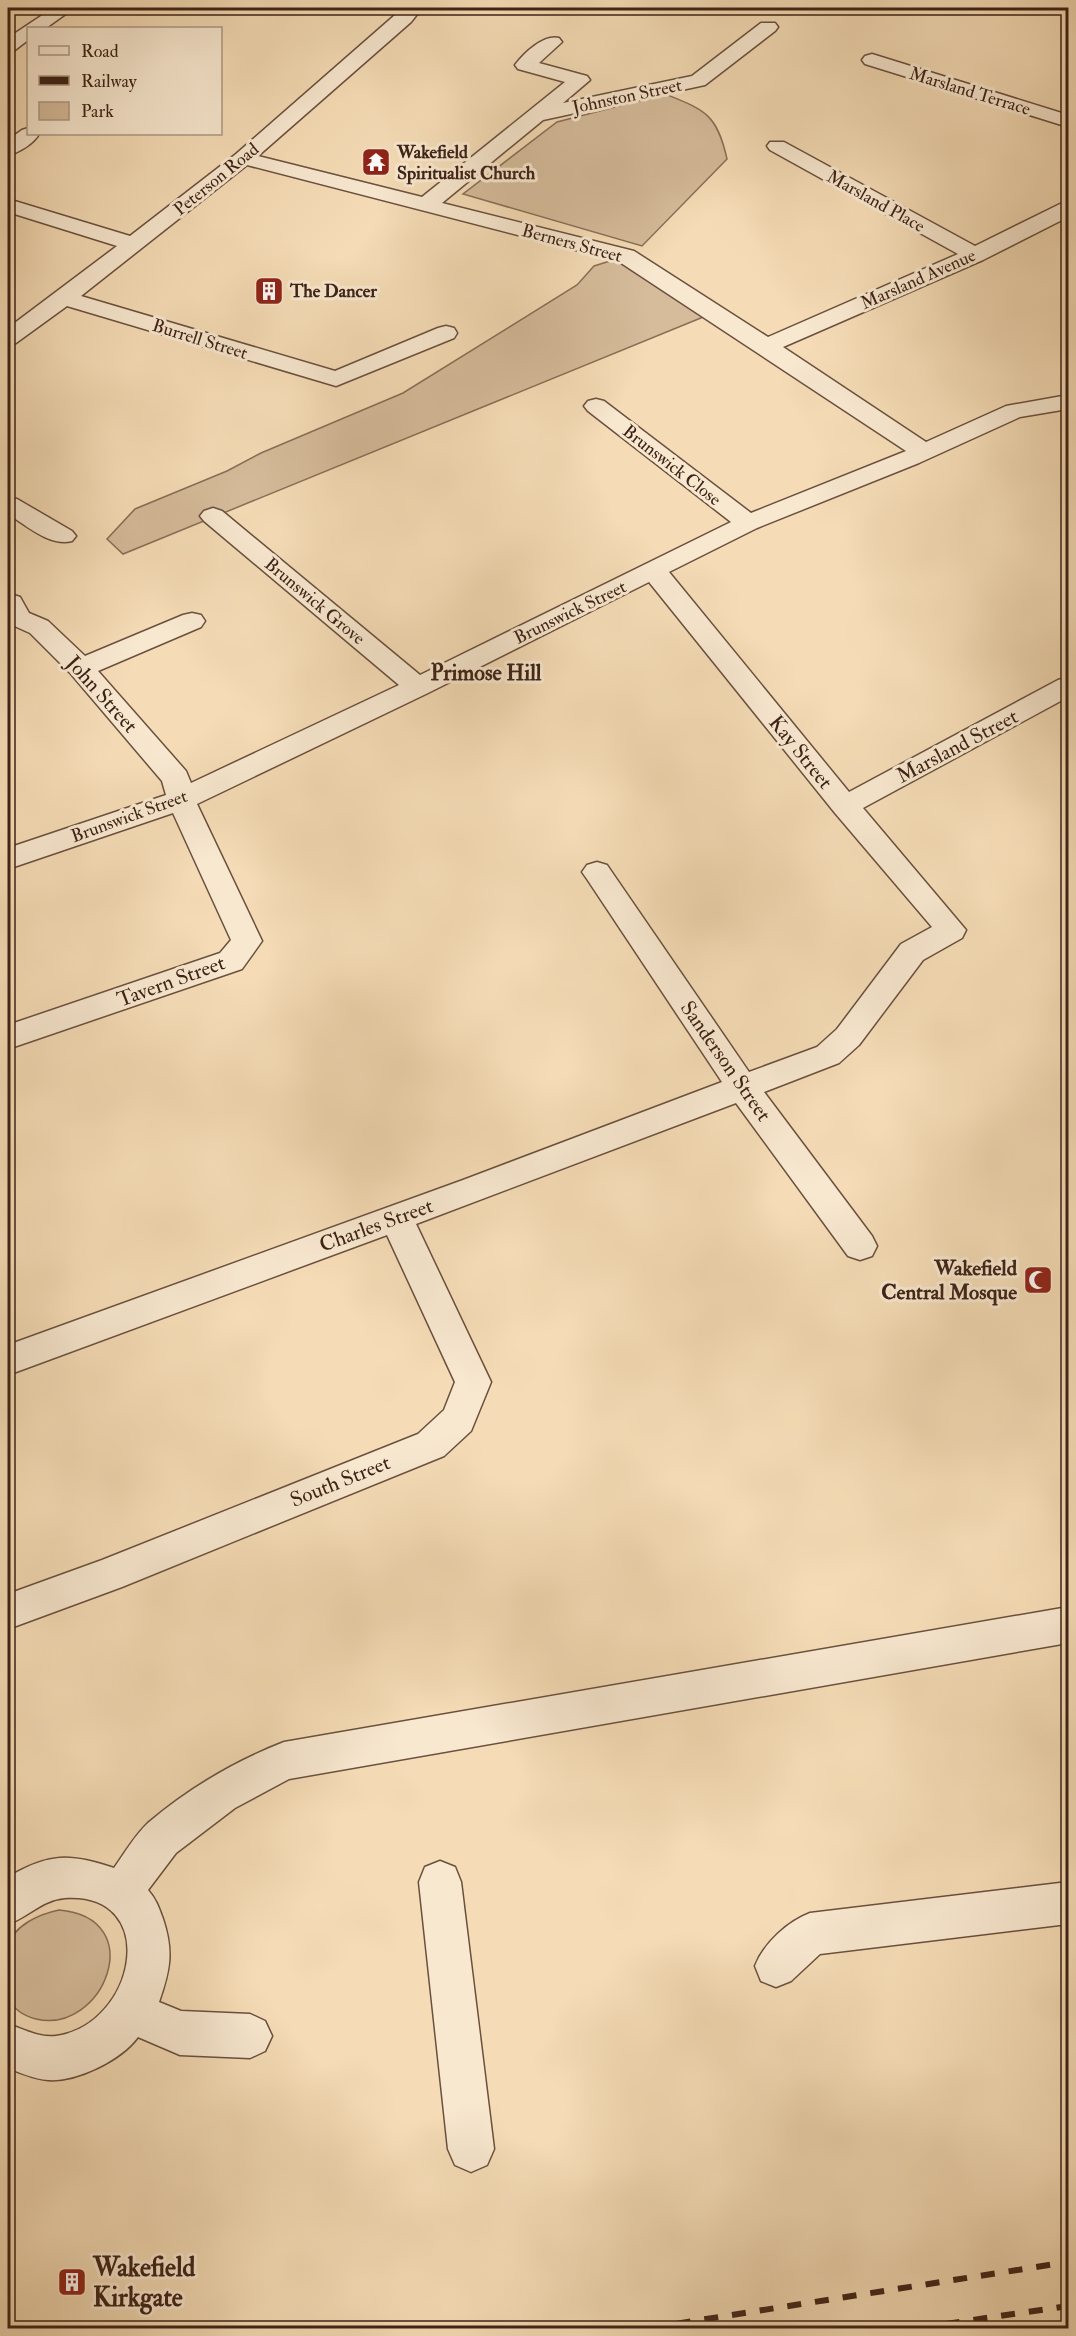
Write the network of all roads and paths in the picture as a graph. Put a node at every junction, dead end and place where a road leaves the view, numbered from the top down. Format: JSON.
{"nodes":[{"id":1,"x":65,"y":8,"type":"edge"},
{"id":2,"x":401,"y":13,"type":"edge"},
{"id":3,"x":36,"y":27,"type":"edge"},
{"id":4,"x":768,"y":27,"type":"dead end"},
{"id":5,"x":27,"y":33,"type":"edge"},
{"id":6,"x":552,"y":42,"type":"dead end"},
{"id":7,"x":8,"y":46,"type":"edge"},
{"id":8,"x":872,"y":60,"type":"dead end"},
{"id":9,"x":540,"y":114,"type":"junction"},
{"id":10,"x":1068,"y":121,"type":"edge"},
{"id":11,"x":28,"y":135,"type":"edge"},
{"id":12,"x":777,"y":146,"type":"dead end"},
{"id":13,"x":8,"y":149,"type":"edge"},
{"id":14,"x":243,"y":158,"type":"junction"},
{"id":15,"x":8,"y":205,"type":"edge"},
{"id":16,"x":426,"y":205,"type":"junction"},
{"id":17,"x":1068,"y":209,"type":"edge"},
{"id":18,"x":134,"y":244,"type":"junction"},
{"id":19,"x":975,"y":255,"type":"junction"},
{"id":20,"x":64,"y":298,"type":"junction"},
{"id":21,"x":446,"y":333,"type":"dead end"},
{"id":22,"x":8,"y":338,"type":"edge"},
{"id":23,"x":766,"y":346,"type":"junction"},
{"id":24,"x":1068,"y":402,"type":"edge"},
{"id":25,"x":596,"y":406,"type":"dead end"},
{"id":26,"x":923,"y":451,"type":"junction"},
{"id":27,"x":8,"y":504,"type":"edge"},
{"id":28,"x":213,"y":516,"type":"dead end"},
{"id":29,"x":748,"y":523,"type":"junction"},
{"id":30,"x":63,"y":536,"type":"dead end"},
{"id":31,"x":654,"y":572,"type":"junction"},
{"id":32,"x":11,"y":614,"type":"edge"},
{"id":33,"x":192,"y":621,"type":"dead end"},
{"id":34,"x":81,"y":668,"type":"junction"},
{"id":35,"x":1068,"y":686,"type":"edge"},
{"id":36,"x":418,"y":687,"type":"junction"},
{"id":37,"x":181,"y":800,"type":"junction"},
{"id":38,"x":845,"y":806,"type":"junction"},
{"id":39,"x":8,"y":859,"type":"edge"},
{"id":40,"x":597,"y":872,"type":"dead end"},
{"id":41,"x":951,"y":930,"type":"joint"},
{"id":42,"x":8,"y":1037,"type":"edge"},
{"id":43,"x":743,"y":1088,"type":"junction"},
{"id":44,"x":396,"y":1217,"type":"junction"},
{"id":45,"x":860,"y":1246,"type":"dead end"},
{"id":46,"x":8,"y":1360,"type":"edge"},
{"id":47,"x":8,"y":1611,"type":"edge"},
{"id":48,"x":1068,"y":1625,"type":"edge"},
{"id":49,"x":440,"y":1882,"type":"dead end"},
{"id":50,"x":121,"y":1892,"type":"junction"},
{"id":51,"x":8,"y":1903,"type":"edge"},
{"id":52,"x":1068,"y":1904,"type":"edge"},
{"id":53,"x":776,"y":1966,"type":"dead end"},
{"id":54,"x":132,"y":2012,"type":"junction"},
{"id":55,"x":250,"y":2036,"type":"dead end"},
{"id":56,"x":8,"y":2046,"type":"edge"},
{"id":57,"x":471,"y":2149,"type":"dead end"}],
"edges":[{"from":1,"to":3,"type":"street"},
{"from":2,"to":14,"type":"street","name":"Peterson Road"},
{"from":4,"to":9,"type":"street","name":"Johnston Street"},
{"from":5,"to":7,"type":"street"},
{"from":6,"to":9,"type":"street"},
{"from":8,"to":10,"type":"street","name":"Marsland Terrace"},
{"from":9,"to":16,"type":"street"},
{"from":11,"to":13,"type":"street"},
{"from":12,"to":19,"type":"street","name":"Marsland Place"},
{"from":14,"to":16,"type":"street","name":"Berners Street"},
{"from":14,"to":18,"type":"street","name":"Peterson Road"},
{"from":15,"to":18,"type":"street"},
{"from":16,"to":23,"type":"street","name":"Berners Street"},
{"from":17,"to":19,"type":"street","name":"Marsland Avenue"},
{"from":18,"to":20,"type":"street","name":"Peterson Road"},
{"from":19,"to":23,"type":"street","name":"Marsland Avenue"},
{"from":20,"to":21,"type":"street","name":"Burrell Street"},
{"from":20,"to":22,"type":"street","name":"Peterson Road"},
{"from":23,"to":26,"type":"street","name":"Berners Street"},
{"from":24,"to":26,"type":"street","name":"Brunswick Street"},
{"from":25,"to":29,"type":"street","name":"Brunswick Close"},
{"from":26,"to":29,"type":"street","name":"Brunswick Street"},
{"from":27,"to":30,"type":"street"},
{"from":28,"to":36,"type":"street","name":"Brunswick Grove"},
{"from":29,"to":31,"type":"street","name":"Brunswick Street"},
{"from":31,"to":36,"type":"street","name":"Brunswick Street"},
{"from":31,"to":38,"type":"street","name":"Kay Street"},
{"from":32,"to":34,"type":"street","name":"John Street"},
{"from":33,"to":34,"type":"street"},
{"from":34,"to":37,"type":"street","name":"John Street"},
{"from":35,"to":38,"type":"street","name":"Marsland Street"},
{"from":36,"to":37,"type":"street","name":"Brunswick Street"},
{"from":37,"to":39,"type":"street","name":"Brunswick Street"},
{"from":37,"to":42,"type":"street","name":"Tavern Street"},
{"from":38,"to":41,"type":"street","name":"Kay Street"},
{"from":40,"to":43,"type":"street","name":"Sanderson Street"},
{"from":41,"to":43,"type":"street","name":"Charles Street"},
{"from":43,"to":44,"type":"street","name":"Charles Street"},
{"from":43,"to":45,"type":"street","name":"Sanderson Street"},
{"from":44,"to":46,"type":"street","name":"Charles Street"},
{"from":44,"to":47,"type":"street","name":"South Street"},
{"from":48,"to":50,"type":"street"},
{"from":49,"to":57,"type":"street"},
{"from":50,"to":51,"type":"street"},
{"from":50,"to":54,"type":"street"},
{"from":52,"to":53,"type":"street"},
{"from":54,"to":55,"type":"street"},
{"from":54,"to":56,"type":"street"}]}
